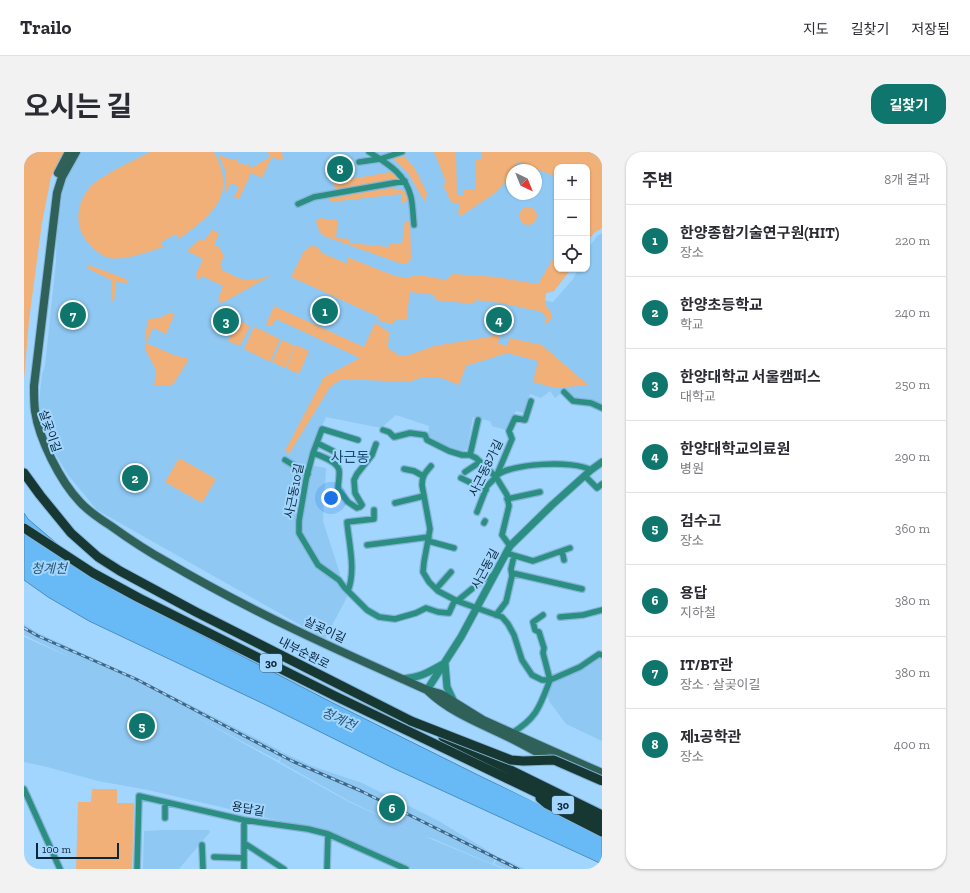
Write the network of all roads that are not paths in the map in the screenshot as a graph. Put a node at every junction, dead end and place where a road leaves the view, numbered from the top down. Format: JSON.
{"nodes":[{"id":1,"x":69,"y":152,"type":"edge"},
{"id":2,"x":76,"y":152,"type":"edge"},
{"id":3,"x":369,"y":152,"type":"edge"},
{"id":4,"x":402,"y":152,"type":"edge"},
{"id":5,"x":380,"y":159,"type":"junction"},
{"id":6,"x":359,"y":162,"type":"dead end"},
{"id":7,"x":405,"y":182,"type":"junction"},
{"id":8,"x":298,"y":204,"type":"dead end"},
{"id":9,"x":414,"y":225,"type":"dead end"},
{"id":10,"x":564,"y":392,"type":"dead end"},
{"id":11,"x":531,"y":400,"type":"dead end"},
{"id":12,"x":602,"y":408,"type":"edge"},
{"id":13,"x":478,"y":420,"type":"dead end"},
{"id":14,"x":383,"y":430,"type":"dead end"},
{"id":15,"x":358,"y":440,"type":"dead end"},
{"id":16,"x":317,"y":443,"type":"junction"},
{"id":17,"x":376,"y":444,"type":"dead end"},
{"id":18,"x":333,"y":451,"type":"dead end"},
{"id":19,"x":313,"y":453,"type":"junction"},
{"id":20,"x":470,"y":455,"type":"junction"},
{"id":21,"x":285,"y":460,"type":"dead end"},
{"id":22,"x":480,"y":462,"type":"junction"},
{"id":23,"x":602,"y":462,"type":"edge"},
{"id":24,"x":431,"y":466,"type":"dead end"},
{"id":25,"x":404,"y":469,"type":"dead end"},
{"id":26,"x":591,"y":470,"type":"junction"},
{"id":27,"x":465,"y":472,"type":"dead end"},
{"id":28,"x":24,"y":473,"type":"edge"},
{"id":29,"x":308,"y":474,"type":"junction"},
{"id":30,"x":423,"y":476,"type":"junction"},
{"id":31,"x":585,"y":476,"type":"junction"},
{"id":32,"x":496,"y":477,"type":"junction"},
{"id":33,"x":461,"y":478,"type":"dead end"},
{"id":34,"x":602,"y":484,"type":"edge"},
{"id":35,"x":486,"y":490,"type":"junction"},
{"id":36,"x":540,"y":492,"type":"dead end"},
{"id":37,"x":424,"y":496,"type":"junction"},
{"id":38,"x":507,"y":499,"type":"junction"},
{"id":39,"x":395,"y":503,"type":"dead end"},
{"id":40,"x":374,"y":510,"type":"dead end"},
{"id":41,"x":477,"y":512,"type":"dead end"},
{"id":42,"x":24,"y":528,"type":"edge"},
{"id":43,"x":429,"y":539,"type":"junction"},
{"id":44,"x":367,"y":545,"type":"dead end"},
{"id":45,"x":510,"y":546,"type":"junction"},
{"id":46,"x":454,"y":548,"type":"dead end"},
{"id":47,"x":570,"y":548,"type":"dead end"},
{"id":48,"x":562,"y":551,"type":"junction"},
{"id":49,"x":506,"y":553,"type":"junction"},
{"id":50,"x":514,"y":556,"type":"junction"},
{"id":51,"x":564,"y":560,"type":"dead end"},
{"id":52,"x":451,"y":572,"type":"dead end"},
{"id":53,"x":512,"y":574,"type":"junction"},
{"id":54,"x":493,"y":576,"type":"junction"},
{"id":55,"x":213,"y":589,"type":"junction"},
{"id":56,"x":346,"y":589,"type":"junction"},
{"id":57,"x":582,"y":589,"type":"dead end"},
{"id":58,"x":436,"y":590,"type":"junction"},
{"id":59,"x":457,"y":601,"type":"junction"},
{"id":60,"x":477,"y":608,"type":"junction"},
{"id":61,"x":602,"y":610,"type":"edge"},
{"id":62,"x":496,"y":615,"type":"junction"},
{"id":63,"x":543,"y":615,"type":"dead end"},
{"id":64,"x":560,"y":617,"type":"dead end"},
{"id":65,"x":602,"y":655,"type":"edge"},
{"id":66,"x":445,"y":663,"type":"junction"},
{"id":67,"x":402,"y":679,"type":"junction"},
{"id":68,"x":550,"y":680,"type":"junction"},
{"id":69,"x":427,"y":690,"type":"junction"},
{"id":70,"x":454,"y":702,"type":"junction"},
{"id":71,"x":411,"y":721,"type":"junction"},
{"id":72,"x":512,"y":733,"type":"junction"},
{"id":73,"x":592,"y":769,"type":"junction"},
{"id":74,"x":602,"y":773,"type":"edge"},
{"id":75,"x":588,"y":778,"type":"junction"},
{"id":76,"x":602,"y":781,"type":"edge"},
{"id":77,"x":602,"y":784,"type":"edge"},
{"id":78,"x":525,"y":786,"type":"junction"},
{"id":79,"x":24,"y":789,"type":"edge"},
{"id":80,"x":165,"y":802,"type":"junction"},
{"id":81,"x":602,"y":815,"type":"edge"},
{"id":82,"x":164,"y":818,"type":"dead end"},
{"id":83,"x":244,"y":820,"type":"junction"},
{"id":84,"x":602,"y":824,"type":"edge"},
{"id":85,"x":602,"y":832,"type":"edge"},
{"id":86,"x":328,"y":834,"type":"junction"},
{"id":87,"x":244,"y":843,"type":"junction"},
{"id":88,"x":202,"y":845,"type":"dead end"},
{"id":89,"x":214,"y":857,"type":"dead end"},
{"id":90,"x":244,"y":858,"type":"junction"},
{"id":91,"x":390,"y":862,"type":"junction"},
{"id":92,"x":274,"y":866,"type":"edge"},
{"id":93,"x":60,"y":869,"type":"edge"},
{"id":94,"x":136,"y":869,"type":"edge"},
{"id":95,"x":203,"y":869,"type":"edge"},
{"id":96,"x":244,"y":869,"type":"edge"},
{"id":97,"x":284,"y":869,"type":"edge"},
{"id":98,"x":327,"y":869,"type":"edge"},
{"id":99,"x":389,"y":869,"type":"edge"},
{"id":100,"x":406,"y":869,"type":"edge"}],
"edges":[{"from":1,"to":55,"type":"main road","name":"살곶이길"},
{"from":2,"to":55,"type":"main road","name":"살곶이길"},
{"from":3,"to":5,"type":"street"},
{"from":4,"to":5,"type":"street"},
{"from":5,"to":6,"type":"street"},
{"from":5,"to":7,"type":"street"},
{"from":7,"to":8,"type":"street"},
{"from":7,"to":9,"type":"street"},
{"from":10,"to":12,"type":"street"},
{"from":11,"to":32,"type":"street","name":"사근동8가길"},
{"from":13,"to":20,"type":"street"},
{"from":14,"to":20,"type":"street"},
{"from":15,"to":16,"type":"street","name":"사근동10길"},
{"from":16,"to":18,"type":"street"},
{"from":16,"to":19,"type":"street","name":"사근동10길"},
{"from":17,"to":19,"type":"street","name":"사근동10길"},
{"from":19,"to":29,"type":"street","name":"사근동10길"},
{"from":20,"to":22,"type":"street"},
{"from":21,"to":29,"type":"street"},
{"from":22,"to":27,"type":"street"},
{"from":22,"to":32,"type":"street"},
{"from":23,"to":26,"type":"street","name":"사근동길"},
{"from":24,"to":30,"type":"street"},
{"from":25,"to":30,"type":"street"},
{"from":26,"to":31,"type":"street","name":"사근동길"},
{"from":26,"to":32,"type":"street"},
{"from":28,"to":71,"type":"highway","name":"내부순환로","number":"30"},
{"from":29,"to":56,"type":"street","name":"사근동10길"},
{"from":30,"to":37,"type":"street"},
{"from":31,"to":34,"type":"street"},
{"from":31,"to":45,"type":"street","name":"사근동길"},
{"from":32,"to":35,"type":"street","name":"사근동8가길"},
{"from":32,"to":38,"type":"street"},
{"from":33,"to":35,"type":"street"},
{"from":35,"to":41,"type":"street","name":"사근동8가길"},
{"from":36,"to":38,"type":"street"},
{"from":37,"to":39,"type":"street"},
{"from":37,"to":43,"type":"street"},
{"from":38,"to":45,"type":"street"},
{"from":40,"to":56,"type":"street"},
{"from":42,"to":78,"type":"highway","name":"내부순환로","number":"30"},
{"from":43,"to":44,"type":"street"},
{"from":43,"to":46,"type":"street"},
{"from":43,"to":58,"type":"street"},
{"from":45,"to":49,"type":"street","name":"사근동길"},
{"from":47,"to":48,"type":"street"},
{"from":48,"to":50,"type":"street"},
{"from":48,"to":51,"type":"street"},
{"from":49,"to":50,"type":"street"},
{"from":49,"to":54,"type":"street","name":"사근동길"},
{"from":50,"to":53,"type":"street"},
{"from":52,"to":58,"type":"street"},
{"from":53,"to":57,"type":"street"},
{"from":53,"to":62,"type":"street"},
{"from":54,"to":59,"type":"street","name":"사근동10길"},
{"from":54,"to":60,"type":"street","name":"사근동길"},
{"from":55,"to":67,"type":"main road","name":"살곶이길"},
{"from":56,"to":59,"type":"street","name":"사근동10길"},
{"from":58,"to":59,"type":"street"},
{"from":59,"to":60,"type":"street"},
{"from":60,"to":62,"type":"street"},
{"from":60,"to":66,"type":"street","name":"사근동길"},
{"from":61,"to":64,"type":"street"},
{"from":62,"to":68,"type":"street"},
{"from":63,"to":68,"type":"street"},
{"from":65,"to":68,"type":"street"},
{"from":66,"to":67,"type":"street"},
{"from":66,"to":69,"type":"street","name":"사근동길"},
{"from":66,"to":70,"type":"street"},
{"from":67,"to":69,"type":"main road","name":"살곶이길"},
{"from":68,"to":72,"type":"street"},
{"from":69,"to":70,"type":"main road","name":"살곶이길"},
{"from":69,"to":75,"type":"main road","name":"살곶이길"},
{"from":70,"to":72,"type":"main road","name":"살곶이길"},
{"from":71,"to":76,"type":"highway","bridge":true},
{"from":71,"to":81,"type":"highway","name":"내부순환로","number":"30","bridge":true},
{"from":72,"to":73,"type":"main road","name":"살곶이길"},
{"from":73,"to":74,"type":"main road","name":"살곶이길"},
{"from":73,"to":75,"type":"main road"},
{"from":75,"to":77,"type":"main road","name":"살곶이길"},
{"from":78,"to":84,"type":"highway","name":"내부순환로","number":"30"},
{"from":78,"to":85,"type":"highway"},
{"from":79,"to":93,"type":"street"},
{"from":80,"to":82,"type":"street"},
{"from":80,"to":83,"type":"street","name":"용답길"},
{"from":80,"to":94,"type":"street","name":"용답길"},
{"from":83,"to":86,"type":"street","name":"용답길"},
{"from":83,"to":87,"type":"street"},
{"from":86,"to":91,"type":"street","name":"용답길"},
{"from":86,"to":98,"type":"street"},
{"from":87,"to":90,"type":"street"},
{"from":87,"to":92,"type":"street"},
{"from":88,"to":95,"type":"street"},
{"from":89,"to":90,"type":"street"},
{"from":90,"to":96,"type":"street"},
{"from":91,"to":99,"type":"street"},
{"from":91,"to":100,"type":"street","name":"용답길"},
{"from":92,"to":97,"type":"street"}]}
